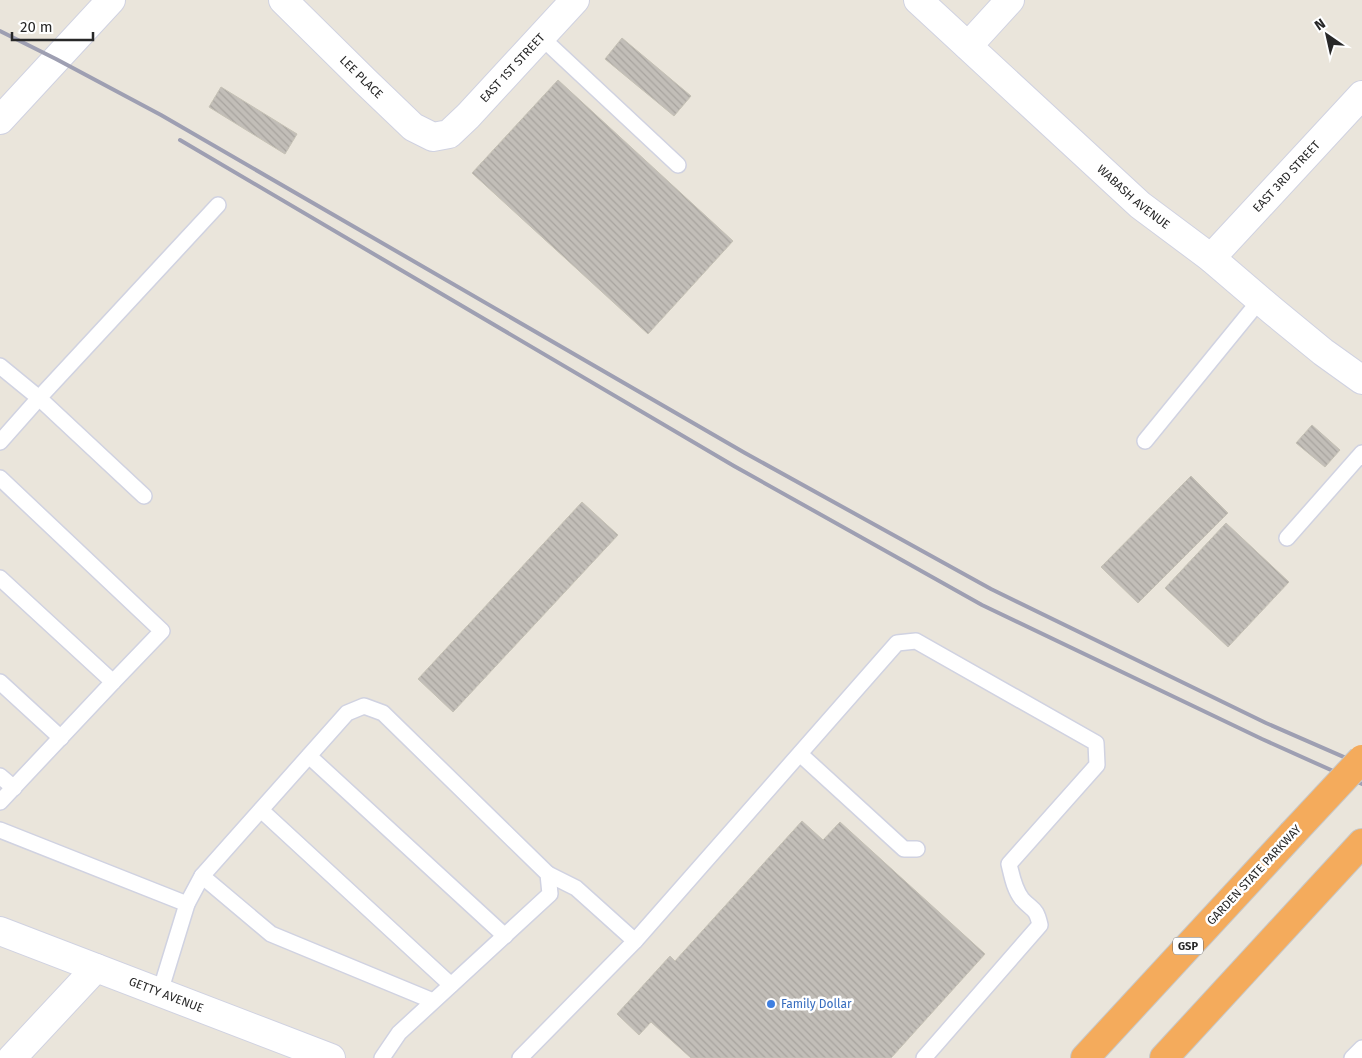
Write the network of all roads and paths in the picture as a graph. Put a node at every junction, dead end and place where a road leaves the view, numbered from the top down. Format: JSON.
{"nodes":[{"id":1,"x":111,"y":0,"type":"edge"},
{"id":2,"x":283,"y":0,"type":"edge"},
{"id":3,"x":575,"y":0,"type":"edge"},
{"id":4,"x":918,"y":0,"type":"edge"},
{"id":5,"x":1010,"y":0,"type":"edge"},
{"id":6,"x":541,"y":37,"type":"junction"},
{"id":7,"x":968,"y":46,"type":"junction"},
{"id":8,"x":1362,"y":95,"type":"edge"},
{"id":9,"x":2,"y":115,"type":"edge"},
{"id":10,"x":449,"y":134,"type":"joint"},
{"id":11,"x":678,"y":165,"type":"dead end"},
{"id":12,"x":218,"y":205,"type":"dead end"},
{"id":13,"x":1211,"y":258,"type":"junction"},
{"id":14,"x":1260,"y":300,"type":"junction"},
{"id":15,"x":0,"y":366,"type":"edge"},
{"id":16,"x":1362,"y":380,"type":"edge"},
{"id":17,"x":39,"y":398,"type":"junction"},
{"id":18,"x":1144,"y":441,"type":"dead end"},
{"id":19,"x":0,"y":442,"type":"edge"},
{"id":20,"x":1362,"y":453,"type":"edge"},
{"id":21,"x":0,"y":478,"type":"edge"},
{"id":22,"x":144,"y":496,"type":"dead end"},
{"id":23,"x":1287,"y":538,"type":"dead end"},
{"id":24,"x":0,"y":578,"type":"edge"},
{"id":25,"x":0,"y":682,"type":"edge"},
{"id":26,"x":113,"y":682,"type":"junction"},
{"id":27,"x":61,"y":738,"type":"junction"},
{"id":28,"x":800,"y":754,"type":"junction"},
{"id":29,"x":309,"y":756,"type":"junction"},
{"id":30,"x":1362,"y":759,"type":"edge"},
{"id":31,"x":0,"y":776,"type":"edge"},
{"id":32,"x":14,"y":788,"type":"junction"},
{"id":33,"x":0,"y":802,"type":"edge"},
{"id":34,"x":261,"y":810,"type":"junction"},
{"id":35,"x":0,"y":830,"type":"edge"},
{"id":36,"x":917,"y":849,"type":"dead end"},
{"id":37,"x":1356,"y":850,"type":"edge"},
{"id":38,"x":548,"y":874,"type":"junction"},
{"id":39,"x":202,"y":876,"type":"junction"},
{"id":40,"x":187,"y":904,"type":"junction"},
{"id":41,"x":0,"y":931,"type":"edge"},
{"id":42,"x":504,"y":936,"type":"junction"},
{"id":43,"x":636,"y":940,"type":"junction"},
{"id":44,"x":96,"y":968,"type":"junction"},
{"id":45,"x":451,"y":985,"type":"junction"},
{"id":46,"x":160,"y":992,"type":"junction"},
{"id":47,"x":433,"y":1001,"type":"junction"},
{"id":48,"x":1362,"y":1048,"type":"edge"},
{"id":49,"x":12,"y":1058,"type":"edge"},
{"id":50,"x":331,"y":1058,"type":"edge"},
{"id":51,"x":382,"y":1058,"type":"edge"},
{"id":52,"x":520,"y":1058,"type":"edge"},
{"id":53,"x":924,"y":1058,"type":"edge"},
{"id":54,"x":1085,"y":1058,"type":"edge"},
{"id":55,"x":1164,"y":1058,"type":"edge"},
{"id":56,"x":1352,"y":1058,"type":"edge"}],
"edges":[{"from":1,"to":9,"type":"street"},
{"from":2,"to":10,"type":"street","name":"LEE PLACE"},
{"from":3,"to":6,"type":"street","name":"EAST 1ST STREET"},
{"from":4,"to":7,"type":"street","name":"WABASH AVENUE"},
{"from":5,"to":7,"type":"street"},
{"from":6,"to":10,"type":"street","name":"EAST 1ST STREET"},
{"from":6,"to":11,"type":"lane"},
{"from":7,"to":13,"type":"street","name":"WABASH AVENUE"},
{"from":8,"to":13,"type":"street","name":"EAST 3RD STREET"},
{"from":12,"to":17,"type":"lane"},
{"from":13,"to":14,"type":"street","name":"WABASH AVENUE"},
{"from":14,"to":16,"type":"street","name":"WABASH AVENUE"},
{"from":14,"to":18,"type":"lane"},
{"from":15,"to":17,"type":"lane"},
{"from":17,"to":19,"type":"lane"},
{"from":17,"to":22,"type":"lane"},
{"from":20,"to":23,"type":"lane"},
{"from":21,"to":26,"type":"lane"},
{"from":24,"to":26,"type":"lane"},
{"from":25,"to":27,"type":"lane"},
{"from":26,"to":27,"type":"lane"},
{"from":27,"to":32,"type":"lane"},
{"from":28,"to":36,"type":"lane"},
{"from":28,"to":43,"type":"lane"},
{"from":28,"to":53,"type":"lane"},
{"from":29,"to":34,"type":"lane"},
{"from":29,"to":38,"type":"lane"},
{"from":29,"to":42,"type":"lane"},
{"from":30,"to":54,"type":"highway","name":"GARDEN STATE PARKWAY","number":"GSP","bridge":true},
{"from":31,"to":32,"type":"lane"},
{"from":32,"to":33,"type":"lane"},
{"from":34,"to":39,"type":"lane"},
{"from":34,"to":45,"type":"lane"},
{"from":35,"to":40,"type":"lane"},
{"from":37,"to":55,"type":"highway"},
{"from":38,"to":42,"type":"lane"},
{"from":38,"to":43,"type":"lane"},
{"from":39,"to":40,"type":"lane"},
{"from":39,"to":47,"type":"lane"},
{"from":40,"to":46,"type":"lane"},
{"from":41,"to":44,"type":"street","name":"GETTY AVENUE"},
{"from":42,"to":45,"type":"lane"},
{"from":43,"to":52,"type":"lane"},
{"from":44,"to":46,"type":"street","name":"GETTY AVENUE"},
{"from":44,"to":49,"type":"street"},
{"from":45,"to":47,"type":"lane"},
{"from":46,"to":50,"type":"street","name":"GETTY AVENUE"},
{"from":47,"to":51,"type":"lane"},
{"from":48,"to":56,"type":"lane"}]}
